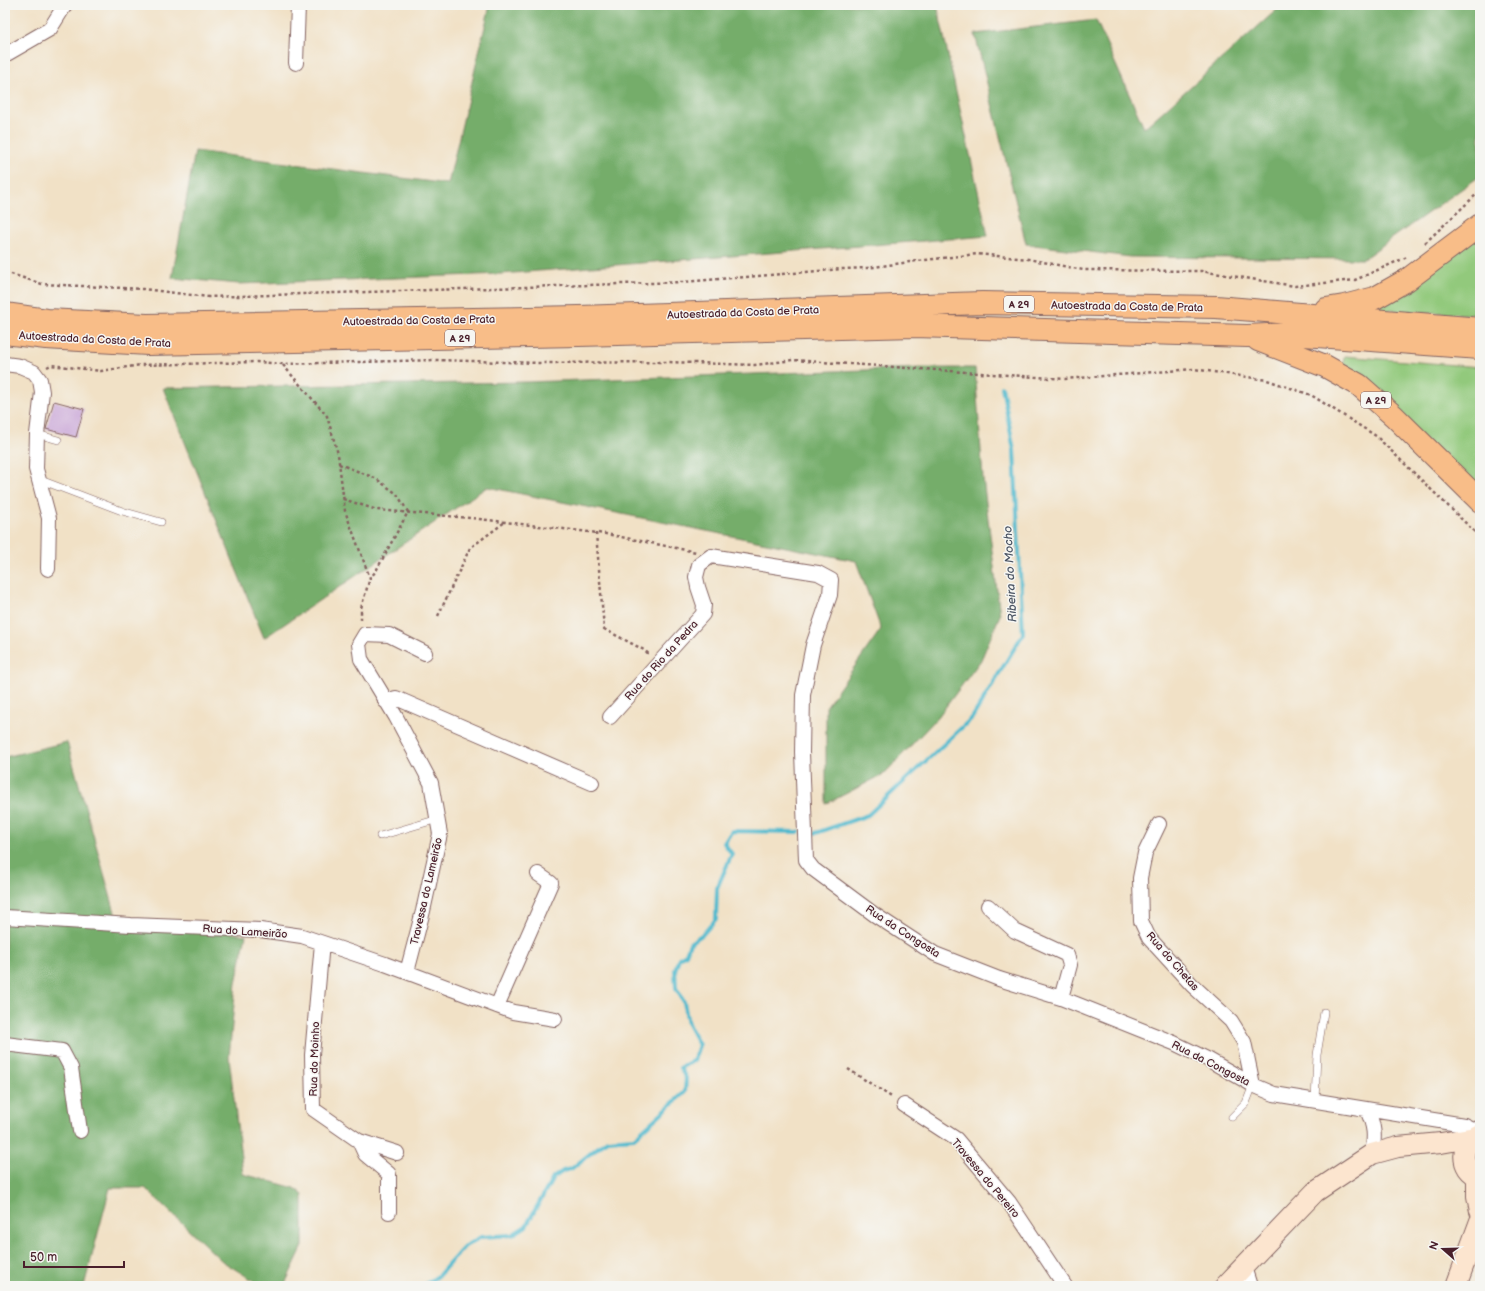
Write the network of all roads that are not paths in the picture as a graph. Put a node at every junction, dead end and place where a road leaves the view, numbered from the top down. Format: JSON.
{"nodes":[{"id":1,"x":65,"y":5,"type":"edge"},
{"id":2,"x":298,"y":5,"type":"edge"},
{"id":3,"x":5,"y":55,"type":"edge"},
{"id":4,"x":296,"y":63,"type":"dead end"},
{"id":5,"x":1480,"y":225,"type":"edge"},
{"id":6,"x":5,"y":314,"type":"edge"},
{"id":7,"x":1299,"y":314,"type":"junction"},
{"id":8,"x":1480,"y":329,"type":"edge"},
{"id":9,"x":5,"y":333,"type":"edge"},
{"id":10,"x":1247,"y":336,"type":"junction"},
{"id":11,"x":1480,"y":348,"type":"edge"},
{"id":12,"x":5,"y":364,"type":"edge"},
{"id":13,"x":37,"y":434,"type":"junction"},
{"id":14,"x":58,"y":440,"type":"dead end"},
{"id":15,"x":38,"y":479,"type":"junction"},
{"id":16,"x":1480,"y":501,"type":"edge"},
{"id":17,"x":161,"y":522,"type":"dead end"},
{"id":18,"x":48,"y":569,"type":"dead end"},
{"id":19,"x":425,"y":653,"type":"dead end"},
{"id":20,"x":385,"y":701,"type":"junction"},
{"id":21,"x":610,"y":717,"type":"dead end"},
{"id":22,"x":592,"y":783,"type":"dead end"},
{"id":23,"x":438,"y":818,"type":"junction"},
{"id":24,"x":1159,"y":824,"type":"dead end"},
{"id":25,"x":805,"y":832,"type":"joint"},
{"id":26,"x":380,"y":836,"type":"dead end"},
{"id":27,"x":538,"y":874,"type":"dead end"},
{"id":28,"x":988,"y":906,"type":"dead end"},
{"id":29,"x":5,"y":917,"type":"edge"},
{"id":30,"x":322,"y":943,"type":"junction"},
{"id":31,"x":407,"y":972,"type":"junction"},
{"id":32,"x":1061,"y":998,"type":"junction"},
{"id":33,"x":497,"y":1006,"type":"junction"},
{"id":34,"x":1324,"y":1012,"type":"dead end"},
{"id":35,"x":555,"y":1019,"type":"dead end"},
{"id":36,"x":5,"y":1044,"type":"edge"},
{"id":37,"x":1253,"y":1085,"type":"junction"},
{"id":38,"x":1315,"y":1101,"type":"junction"},
{"id":39,"x":904,"y":1105,"type":"road end"},
{"id":40,"x":1367,"y":1110,"type":"junction"},
{"id":41,"x":1232,"y":1117,"type":"dead end"},
{"id":42,"x":80,"y":1131,"type":"dead end"},
{"id":43,"x":1478,"y":1135,"type":"edge"},
{"id":44,"x":359,"y":1141,"type":"junction"},
{"id":45,"x":1441,"y":1143,"type":"junction"},
{"id":46,"x":397,"y":1153,"type":"dead end"},
{"id":47,"x":1372,"y":1154,"type":"junction"},
{"id":48,"x":1464,"y":1161,"type":"junction"},
{"id":49,"x":1479,"y":1176,"type":"edge"},
{"id":50,"x":1480,"y":1211,"type":"edge"},
{"id":51,"x":389,"y":1212,"type":"dead end"},
{"id":52,"x":1480,"y":1221,"type":"edge"},
{"id":53,"x":1244,"y":1267,"type":"junction"},
{"id":54,"x":1065,"y":1286,"type":"edge"},
{"id":55,"x":1225,"y":1286,"type":"edge"},
{"id":56,"x":1250,"y":1286,"type":"edge"},
{"id":57,"x":1456,"y":1286,"type":"edge"}],
"edges":[{"from":1,"to":3,"type":"street"},
{"from":2,"to":4,"type":"street"},
{"from":5,"to":7,"type":"highway","number":"A 29"},
{"from":6,"to":7,"type":"highway","name":"Autoestrada da Costa de Prata","number":"A 29"},
{"from":7,"to":8,"type":"highway","name":"Autoestrada da Costa de Prata","number":"A 29"},
{"from":9,"to":10,"type":"highway","name":"Autoestrada da Costa de Prata","number":"A 29"},
{"from":10,"to":11,"type":"highway","name":"Autoestrada da Costa de Prata","number":"A 29"},
{"from":10,"to":16,"type":"highway","number":"A 29"},
{"from":12,"to":13,"type":"street"},
{"from":13,"to":14,"type":"lane"},
{"from":13,"to":15,"type":"street"},
{"from":15,"to":17,"type":"lane"},
{"from":15,"to":18,"type":"street"},
{"from":19,"to":20,"type":"street","name":"Travessa do Lameirão"},
{"from":20,"to":22,"type":"street"},
{"from":20,"to":23,"type":"street","name":"Travessa do Lameirão"},
{"from":21,"to":25,"type":"street","name":"Rua do Rio da Pedra"},
{"from":23,"to":26,"type":"lane"},
{"from":23,"to":31,"type":"street","name":"Travessa do Lameirão"},
{"from":24,"to":37,"type":"street","name":"Rua do Chetas"},
{"from":25,"to":32,"type":"street","name":"Rua da Congosta"},
{"from":27,"to":33,"type":"street"},
{"from":28,"to":32,"type":"street"},
{"from":29,"to":30,"type":"street","name":"Rua do Lameirão"},
{"from":30,"to":31,"type":"street","name":"Rua do Lameirão"},
{"from":30,"to":44,"type":"street","name":"Rua do Moinho"},
{"from":31,"to":33,"type":"street","name":"Rua do Lameirão"},
{"from":32,"to":37,"type":"street","name":"Rua da Congosta"},
{"from":33,"to":35,"type":"street","name":"Rua do Lameirão"},
{"from":34,"to":38,"type":"lane"},
{"from":36,"to":42,"type":"street"},
{"from":37,"to":38,"type":"street","name":"Rua da Congosta"},
{"from":37,"to":41,"type":"lane"},
{"from":38,"to":40,"type":"street","name":"Rua da Congosta"},
{"from":39,"to":54,"type":"street","name":"Travessa do Pereiro"},
{"from":40,"to":43,"type":"street","name":"Rua da Congosta"},
{"from":40,"to":47,"type":"street"},
{"from":43,"to":45,"type":"street"},
{"from":43,"to":48,"type":"street"},
{"from":44,"to":46,"type":"street"},
{"from":44,"to":51,"type":"street","name":"Rua do Moinho"},
{"from":45,"to":47,"type":"street"},
{"from":45,"to":48,"type":"street"},
{"from":47,"to":53,"type":"street"},
{"from":48,"to":49,"type":"street"},
{"from":49,"to":50,"type":"street"},
{"from":52,"to":57,"type":"street"},
{"from":53,"to":55,"type":"street"},
{"from":53,"to":56,"type":"street"}]}
